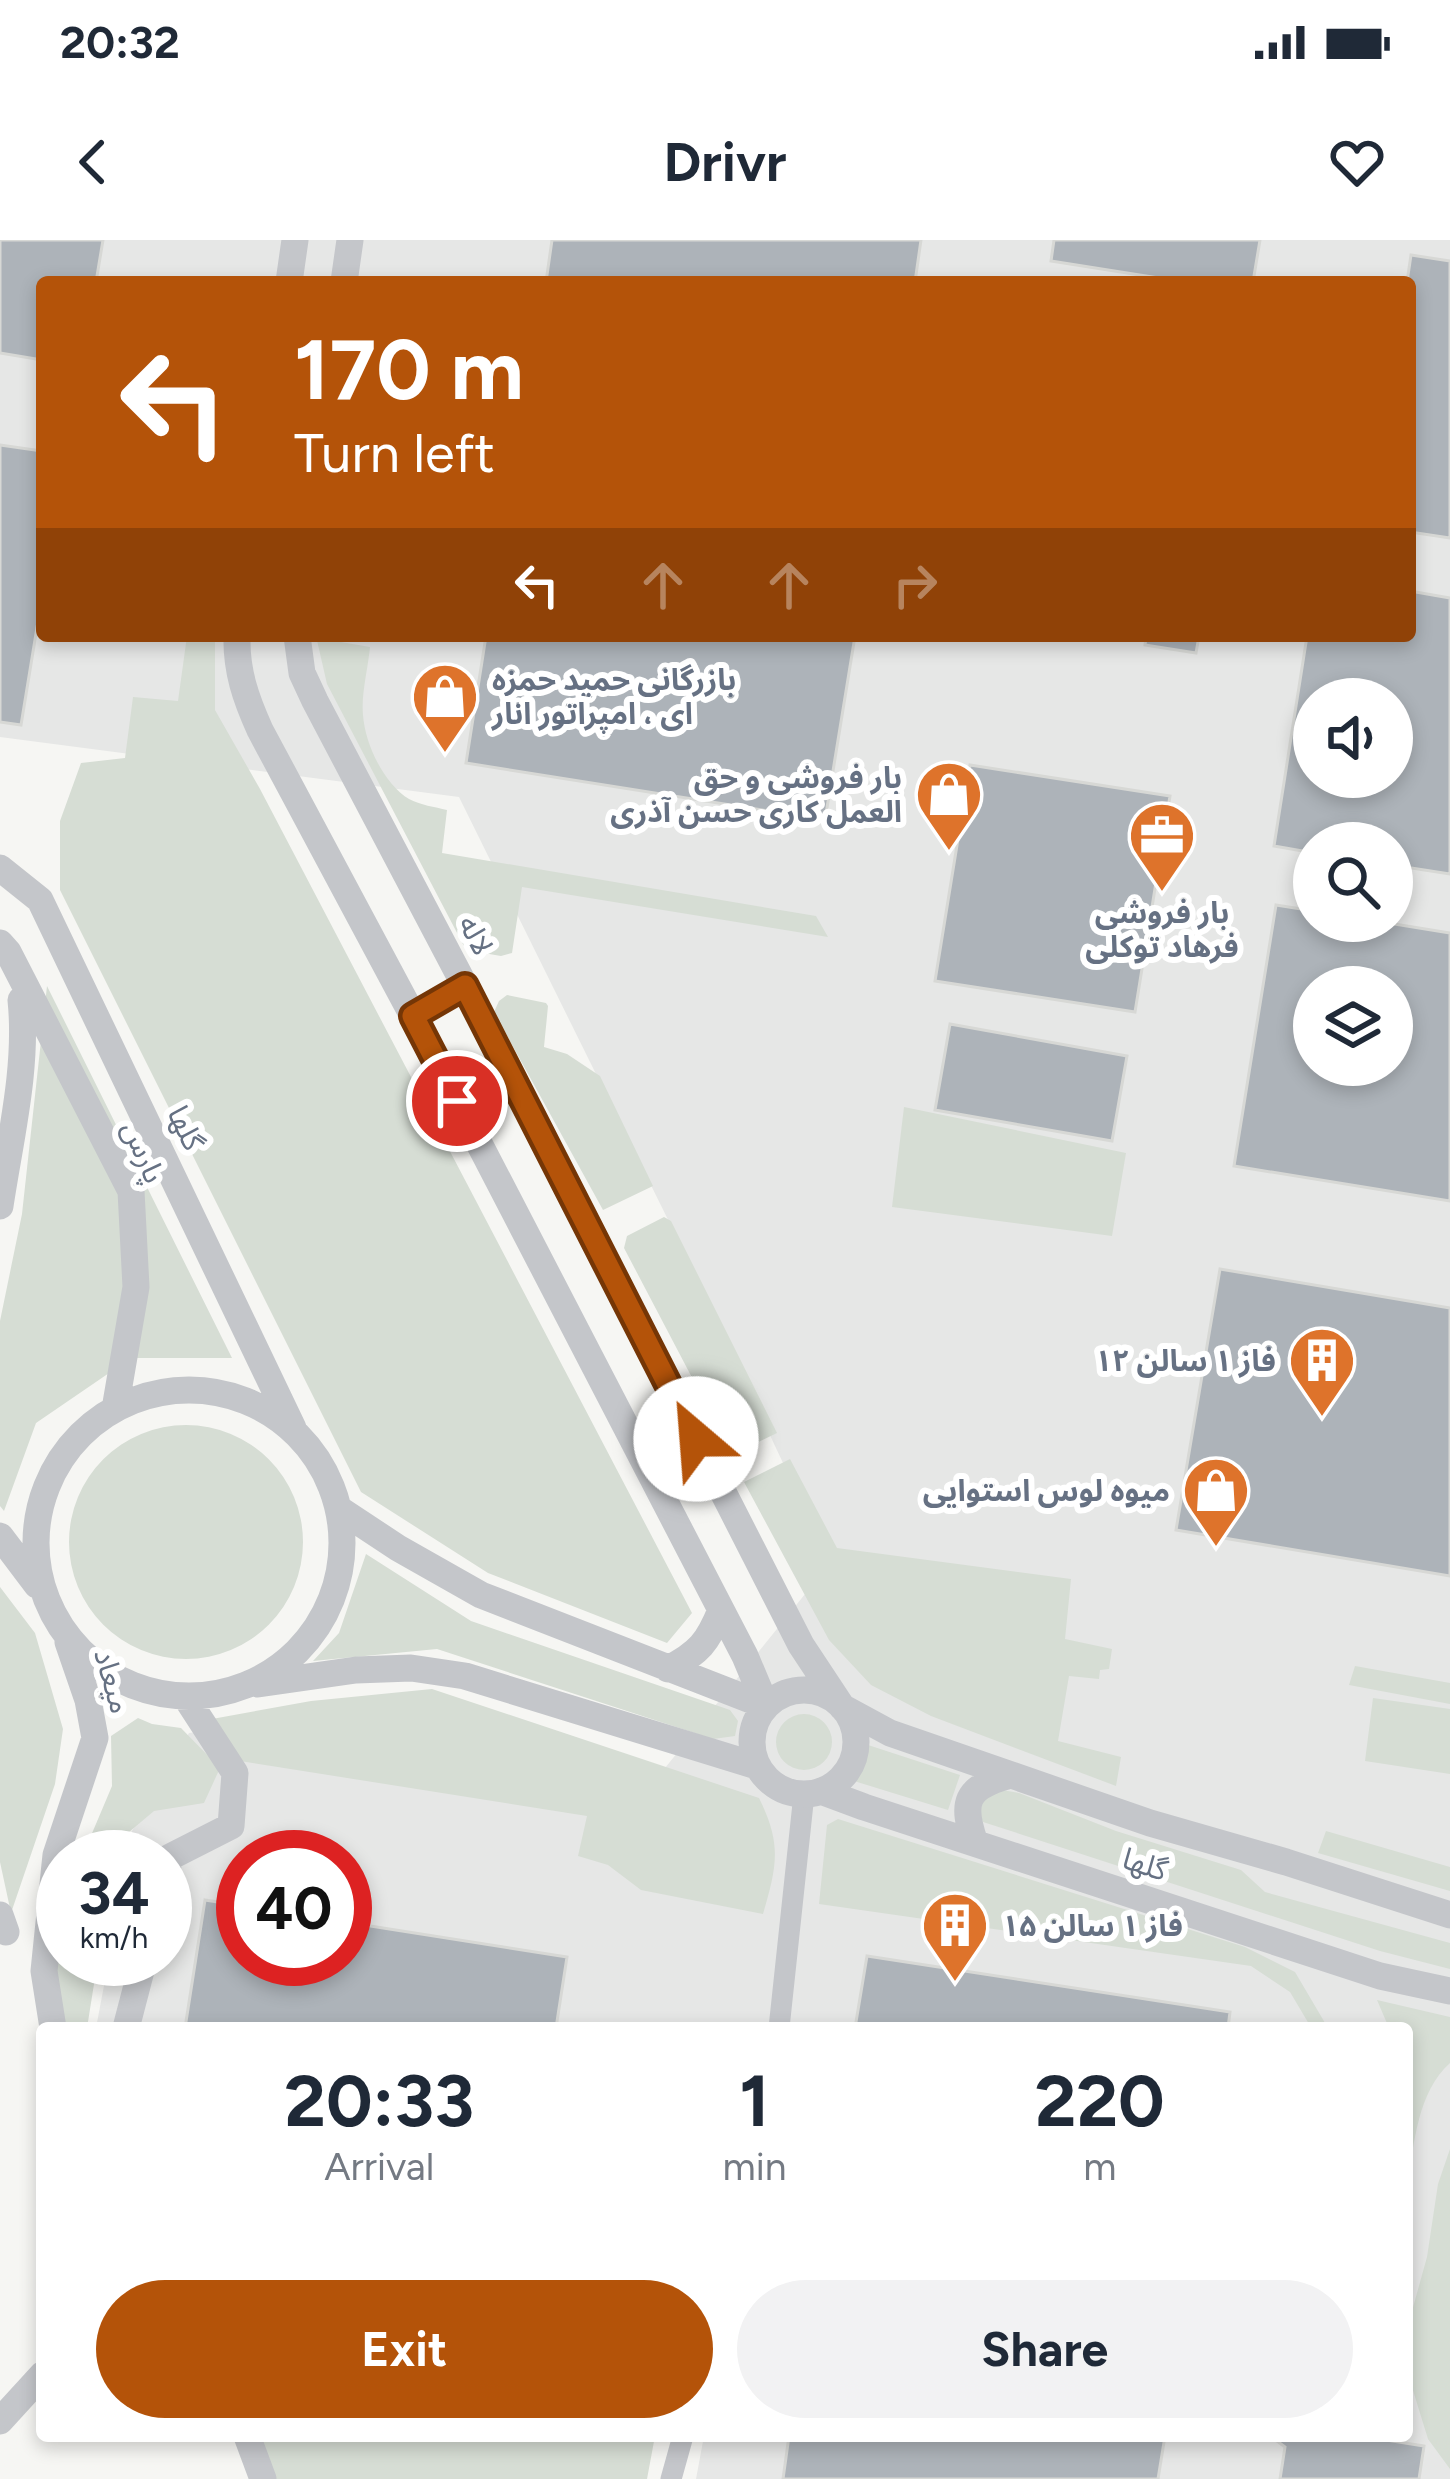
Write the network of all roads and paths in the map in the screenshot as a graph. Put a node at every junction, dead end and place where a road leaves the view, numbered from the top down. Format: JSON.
{"nodes":[{"id":1,"x":295,"y":240,"type":"edge"},
{"id":2,"x":350,"y":240,"type":"edge"},
{"id":3,"x":290,"y":276,"type":"edge"},
{"id":4,"x":345,"y":276,"type":"edge"},
{"id":5,"x":237,"y":642,"type":"edge"},
{"id":6,"x":298,"y":642,"type":"edge"},
{"id":7,"x":0,"y":868,"type":"edge"},
{"id":8,"x":0,"y":943,"type":"edge"},
{"id":9,"x":465,"y":986,"type":"junction"},
{"id":10,"x":21,"y":1000,"type":"dead end"},
{"id":11,"x":413,"y":1016,"type":"junction"},
{"id":12,"x":0,"y":1206,"type":"edge"},
{"id":13,"x":115,"y":1409,"type":"junction"},
{"id":14,"x":295,"y":1431,"type":"junction"},
{"id":15,"x":339,"y":1509,"type":"junction"},
{"id":16,"x":0,"y":1536,"type":"edge"},
{"id":17,"x":44,"y":1594,"type":"junction"},
{"id":18,"x":721,"y":1610,"type":"junction"},
{"id":19,"x":64,"y":1633,"type":"junction"},
{"id":20,"x":668,"y":1669,"type":"junction"},
{"id":21,"x":242,"y":1687,"type":"junction"},
{"id":22,"x":185,"y":1696,"type":"junction"},
{"id":23,"x":766,"y":1706,"type":"junction"},
{"id":24,"x":842,"y":1707,"type":"junction"},
{"id":25,"x":758,"y":1766,"type":"junction"},
{"id":26,"x":1007,"y":1776,"type":"junction"},
{"id":27,"x":813,"y":1792,"type":"junction"},
{"id":28,"x":975,"y":1843,"type":"junction"},
{"id":29,"x":192,"y":1846,"type":"edge"},
{"id":30,"x":1450,"y":1916,"type":"edge"},
{"id":31,"x":137,"y":1986,"type":"edge"},
{"id":32,"x":1450,"y":1991,"type":"edge"},
{"id":33,"x":52,"y":2022,"type":"edge"},
{"id":34,"x":128,"y":2022,"type":"edge"},
{"id":35,"x":780,"y":2022,"type":"edge"},
{"id":36,"x":36,"y":2382,"type":"edge"},
{"id":37,"x":0,"y":2422,"type":"edge"},
{"id":38,"x":249,"y":2442,"type":"edge"},
{"id":39,"x":681,"y":2442,"type":"edge"},
{"id":40,"x":263,"y":2479,"type":"edge"},
{"id":41,"x":671,"y":2479,"type":"edge"}],
"edges":[{"from":1,"to":3,"type":"street"},
{"from":2,"to":4,"type":"street"},
{"from":5,"to":11,"type":"street"},
{"from":6,"to":9,"type":"street","name":"لاله"},
{"from":7,"to":14,"type":"street","name":"گلها"},
{"from":8,"to":13,"type":"street","name":"پارس"},
{"from":9,"to":11,"type":"street"},
{"from":9,"to":24,"type":"street","name":"لاله"},
{"from":10,"to":12,"type":"street"},
{"from":11,"to":18,"type":"street"},
{"from":13,"to":14,"type":"street"},
{"from":13,"to":17,"type":"street"},
{"from":14,"to":15,"type":"street"},
{"from":15,"to":20,"type":"street"},
{"from":15,"to":21,"type":"street"},
{"from":16,"to":17,"type":"street"},
{"from":17,"to":19,"type":"street"},
{"from":18,"to":20,"type":"street"},
{"from":18,"to":23,"type":"street"},
{"from":19,"to":22,"type":"street"},
{"from":19,"to":33,"type":"street","name":"میعاد"},
{"from":20,"to":23,"type":"street"},
{"from":21,"to":22,"type":"street"},
{"from":21,"to":25,"type":"street"},
{"from":22,"to":29,"type":"street"},
{"from":23,"to":24,"type":"street"},
{"from":23,"to":25,"type":"street"},
{"from":24,"to":26,"type":"street","name":"گلها"},
{"from":24,"to":27,"type":"street"},
{"from":25,"to":27,"type":"street"},
{"from":26,"to":28,"type":"street"},
{"from":26,"to":30,"type":"street","name":"گلها"},
{"from":27,"to":28,"type":"street","name":"گلها"},
{"from":27,"to":35,"type":"street"},
{"from":28,"to":32,"type":"street","name":"گلها"},
{"from":31,"to":34,"type":"street"},
{"from":36,"to":37,"type":"street"},
{"from":38,"to":40,"type":"street"},
{"from":39,"to":41,"type":"street"}]}
